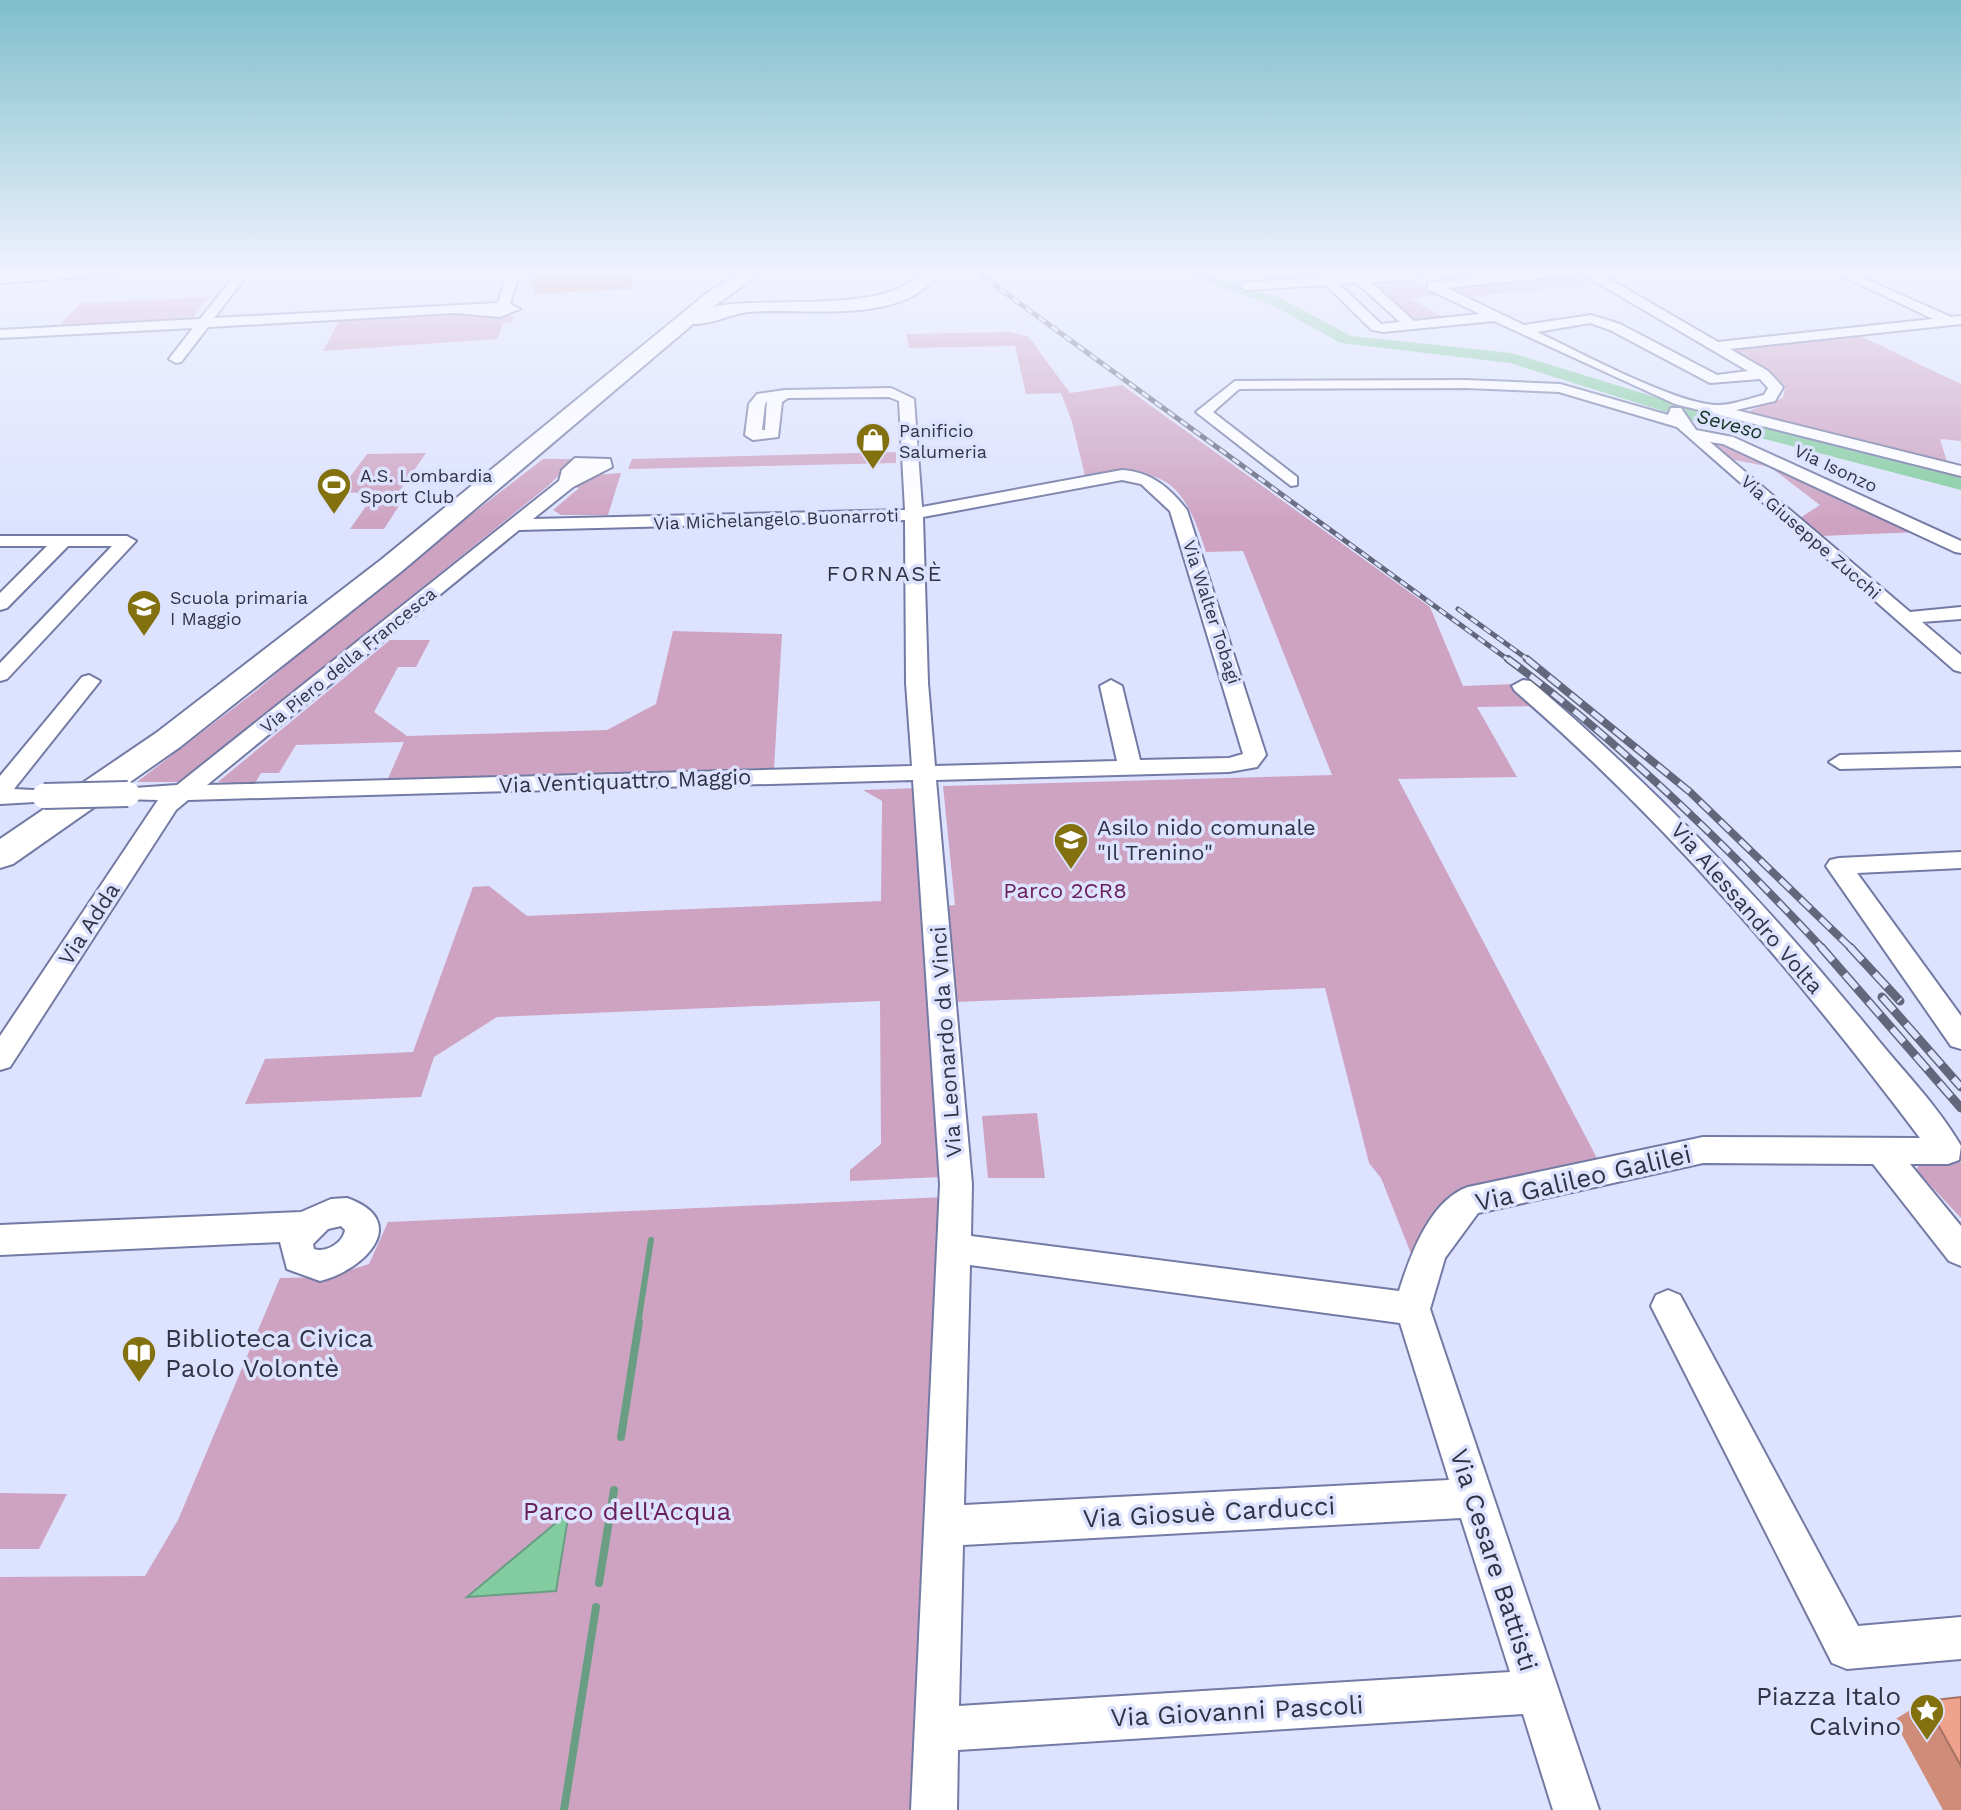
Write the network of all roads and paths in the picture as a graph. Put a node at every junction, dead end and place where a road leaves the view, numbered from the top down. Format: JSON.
{"nodes":[{"id":1,"x":179,"y":354,"type":"edge"},
{"id":2,"x":629,"y":354,"type":"edge"},
{"id":3,"x":644,"y":354,"type":"edge"},
{"id":4,"x":1565,"y":354,"type":"edge"},
{"id":5,"x":1667,"y":354,"type":"edge"},
{"id":6,"x":1730,"y":354,"type":"edge"},
{"id":7,"x":176,"y":359,"type":"dead end"},
{"id":8,"x":1763,"y":374,"type":"junction"},
{"id":9,"x":785,"y":394,"type":"dead end"},
{"id":10,"x":1597,"y":398,"type":"junction"},
{"id":11,"x":1746,"y":405,"type":"junction"},
{"id":12,"x":1721,"y":413,"type":"junction"},
{"id":13,"x":1684,"y":420,"type":"junction"},
{"id":14,"x":1755,"y":421,"type":"junction"},
{"id":15,"x":1961,"y":471,"type":"edge"},
{"id":16,"x":1141,"y":476,"type":"joint"},
{"id":17,"x":1291,"y":481,"type":"dead end"},
{"id":18,"x":567,"y":483,"type":"dead end"},
{"id":19,"x":1039,"y":490,"type":"junction"},
{"id":20,"x":910,"y":492,"type":"junction"},
{"id":21,"x":914,"y":514,"type":"junction"},
{"id":22,"x":512,"y":525,"type":"junction"},
{"id":23,"x":64,"y":540,"type":"junction"},
{"id":24,"x":0,"y":541,"type":"edge"},
{"id":25,"x":1961,"y":548,"type":"edge"},
{"id":26,"x":0,"y":604,"type":"edge"},
{"id":27,"x":1961,"y":613,"type":"edge"},
{"id":28,"x":1905,"y":618,"type":"junction"},
{"id":29,"x":1961,"y":666,"type":"edge"},
{"id":30,"x":0,"y":675,"type":"edge"},
{"id":31,"x":89,"y":681,"type":"dead end"},
{"id":32,"x":1111,"y":686,"type":"dead end"},
{"id":33,"x":1523,"y":686,"type":"dead end"},
{"id":34,"x":168,"y":740,"type":"junction"},
{"id":35,"x":1961,"y":759,"type":"edge"},
{"id":36,"x":1249,"y":762,"type":"joint"},
{"id":37,"x":1840,"y":762,"type":"dead end"},
{"id":38,"x":1130,"y":768,"type":"junction"},
{"id":39,"x":924,"y":772,"type":"junction"},
{"id":40,"x":0,"y":791,"type":"edge"},
{"id":41,"x":182,"y":793,"type":"junction"},
{"id":42,"x":0,"y":797,"type":"edge"},
{"id":43,"x":0,"y":839,"type":"edge"},
{"id":44,"x":0,"y":856,"type":"edge"},
{"id":45,"x":1961,"y":860,"type":"edge"},
{"id":46,"x":0,"y":870,"type":"edge"},
{"id":47,"x":1961,"y":1038,"type":"edge"},
{"id":48,"x":0,"y":1059,"type":"edge"},
{"id":49,"x":1948,"y":1151,"type":"joint"},
{"id":50,"x":1882,"y":1152,"type":"junction"},
{"id":51,"x":307,"y":1226,"type":"dead end"},
{"id":52,"x":0,"y":1240,"type":"edge"},
{"id":53,"x":954,"y":1248,"type":"junction"},
{"id":54,"x":1961,"y":1251,"type":"edge"},
{"id":55,"x":1668,"y":1306,"type":"dead end"},
{"id":56,"x":1413,"y":1309,"type":"junction"},
{"id":57,"x":1474,"y":1498,"type":"junction"},
{"id":58,"x":944,"y":1526,"type":"junction"},
{"id":59,"x":1961,"y":1638,"type":"edge"},
{"id":60,"x":1537,"y":1692,"type":"junction"},
{"id":61,"x":937,"y":1729,"type":"junction"},
{"id":62,"x":934,"y":1810,"type":"edge"},
{"id":63,"x":1576,"y":1810,"type":"edge"}],
"edges":[{"from":1,"to":7,"type":"street"},
{"from":2,"to":43,"type":"highway"},
{"from":3,"to":34,"type":"highway"},
{"from":4,"to":13,"type":"street"},
{"from":5,"to":8,"type":"street"},
{"from":6,"to":8,"type":"street"},
{"from":8,"to":11,"type":"street"},
{"from":9,"to":20,"type":"street","name":"Via Leonardo da Vinci"},
{"from":10,"to":13,"type":"street"},
{"from":10,"to":13,"type":"street"},
{"from":10,"to":17,"type":"street"},
{"from":11,"to":12,"type":"street"},
{"from":11,"to":13,"type":"street"},
{"from":11,"to":14,"type":"street"},
{"from":12,"to":13,"type":"street"},
{"from":12,"to":14,"type":"street"},
{"from":13,"to":25,"type":"street","name":"Via Isonzo"},
{"from":13,"to":28,"type":"street","name":"Via Giuseppe Zucchi"},
{"from":14,"to":15,"type":"street"},
{"from":16,"to":19,"type":"street","name":"Via Michelangelo Buonarroti"},
{"from":16,"to":36,"type":"street","name":"Via Walter Tobagi"},
{"from":18,"to":22,"type":"street","name":"Via Piero della Francesca"},
{"from":19,"to":20,"type":"street","name":"Via Michelangelo Buonarroti"},
{"from":19,"to":21,"type":"street","name":"Via Michelangelo Buonarroti"},
{"from":20,"to":21,"type":"street","name":"Via Leonardo da Vinci"},
{"from":21,"to":22,"type":"street","name":"Via Michelangelo Buonarroti"},
{"from":21,"to":39,"type":"street","name":"Via Leonardo da Vinci"},
{"from":22,"to":41,"type":"street","name":"Via Piero della Francesca"},
{"from":23,"to":24,"type":"street"},
{"from":23,"to":26,"type":"street"},
{"from":23,"to":30,"type":"street"},
{"from":27,"to":28,"type":"street"},
{"from":28,"to":29,"type":"street","name":"Via Giuseppe Zucchi"},
{"from":31,"to":40,"type":"street"},
{"from":32,"to":38,"type":"street"},
{"from":33,"to":49,"type":"street","name":"Via Alessandro Volta"},
{"from":34,"to":44,"type":"highway"},
{"from":34,"to":46,"type":"highway"},
{"from":35,"to":37,"type":"street"},
{"from":36,"to":38,"type":"street","name":"Via Ventiquattro Maggio"},
{"from":38,"to":39,"type":"street","name":"Via Ventiquattro Maggio"},
{"from":39,"to":41,"type":"street","name":"Via Ventiquattro Maggio"},
{"from":39,"to":53,"type":"street","name":"Via Leonardo da Vinci"},
{"from":41,"to":42,"type":"street","name":"Via Ventiquattro Maggio","bridge":true},
{"from":41,"to":48,"type":"street","name":"Via Adda"},
{"from":45,"to":47,"type":"street"},
{"from":49,"to":50,"type":"street","name":"Via Galileo Galilei"},
{"from":50,"to":54,"type":"street"},
{"from":50,"to":56,"type":"street","name":"Via Galileo Galilei"},
{"from":51,"to":52,"type":"street"},
{"from":53,"to":56,"type":"street"},
{"from":53,"to":58,"type":"street","name":"Via Leonardo da Vinci"},
{"from":55,"to":59,"type":"street"},
{"from":56,"to":57,"type":"street","name":"Via Cesare Battisti"},
{"from":57,"to":58,"type":"street","name":"Via Giosuè Carducci"},
{"from":57,"to":60,"type":"street","name":"Via Cesare Battisti"},
{"from":58,"to":61,"type":"street","name":"Via Leonardo da Vinci"},
{"from":60,"to":61,"type":"street","name":"Via Giovanni Pascoli"},
{"from":60,"to":63,"type":"street","name":"Via Cesare Battisti"},
{"from":61,"to":62,"type":"street","name":"Via Leonardo da Vinci"}]}
